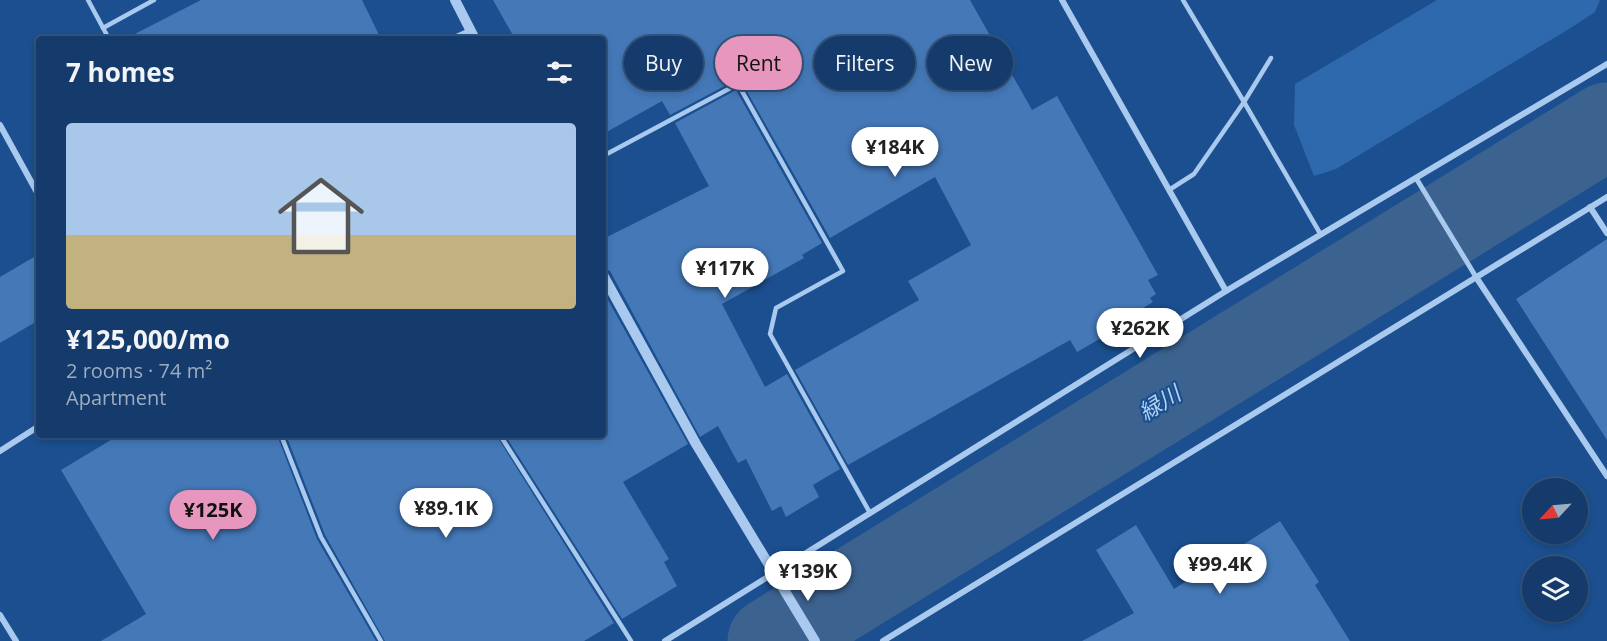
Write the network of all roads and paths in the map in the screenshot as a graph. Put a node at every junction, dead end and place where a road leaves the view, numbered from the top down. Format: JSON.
{"nodes":[{"id":1,"x":88,"y":0,"type":"edge"},
{"id":2,"x":154,"y":0,"type":"edge"},
{"id":3,"x":455,"y":0,"type":"edge"},
{"id":4,"x":1062,"y":0,"type":"edge"},
{"id":5,"x":1183,"y":0,"type":"edge"},
{"id":6,"x":103,"y":28,"type":"junction"},
{"id":7,"x":473,"y":34,"type":"edge"},
{"id":8,"x":107,"y":36,"type":"edge"},
{"id":9,"x":1271,"y":57,"type":"dead end"},
{"id":10,"x":1607,"y":64,"type":"edge"},
{"id":11,"x":1244,"y":102,"type":"junction"},
{"id":12,"x":0,"y":125,"type":"edge"},
{"id":13,"x":606,"y":154,"type":"edge"},
{"id":14,"x":1416,"y":178,"type":"junction"},
{"id":15,"x":1169,"y":190,"type":"junction"},
{"id":16,"x":36,"y":191,"type":"edge"},
{"id":17,"x":1607,"y":197,"type":"edge"},
{"id":18,"x":1590,"y":207,"type":"junction"},
{"id":19,"x":1607,"y":233,"type":"edge"},
{"id":20,"x":1321,"y":235,"type":"junction"},
{"id":21,"x":1476,"y":277,"type":"junction"},
{"id":22,"x":606,"y":280,"type":"edge"},
{"id":23,"x":1226,"y":291,"type":"junction"},
{"id":24,"x":36,"y":428,"type":"edge"},
{"id":25,"x":281,"y":438,"type":"edge"},
{"id":26,"x":502,"y":438,"type":"edge"},
{"id":27,"x":0,"y":451,"type":"edge"},
{"id":28,"x":1607,"y":476,"type":"edge"},
{"id":29,"x":870,"y":513,"type":"junction"},
{"id":30,"x":776,"y":576,"type":"junction"},
{"id":31,"x":0,"y":615,"type":"edge"},
{"id":32,"x":16,"y":641,"type":"edge"},
{"id":33,"x":381,"y":641,"type":"edge"},
{"id":34,"x":631,"y":641,"type":"edge"},
{"id":35,"x":665,"y":641,"type":"edge"},
{"id":36,"x":815,"y":641,"type":"edge"},
{"id":37,"x":882,"y":641,"type":"edge"}],
"edges":[{"from":1,"to":6,"type":"lane"},
{"from":2,"to":6,"type":"lane"},
{"from":3,"to":7,"type":"street"},
{"from":4,"to":15,"type":"street"},
{"from":5,"to":11,"type":"lane"},
{"from":6,"to":8,"type":"lane"},
{"from":9,"to":11,"type":"lane"},
{"from":10,"to":14,"type":"street"},
{"from":11,"to":15,"type":"lane"},
{"from":11,"to":20,"type":"lane"},
{"from":12,"to":16,"type":"street"},
{"from":13,"to":29,"type":"lane"},
{"from":14,"to":20,"type":"street"},
{"from":14,"to":21,"type":"street"},
{"from":15,"to":23,"type":"street"},
{"from":17,"to":18,"type":"street"},
{"from":18,"to":19,"type":"street"},
{"from":18,"to":21,"type":"street"},
{"from":20,"to":23,"type":"street"},
{"from":21,"to":28,"type":"street"},
{"from":21,"to":37,"type":"street"},
{"from":22,"to":30,"type":"street"},
{"from":23,"to":29,"type":"street"},
{"from":24,"to":27,"type":"street"},
{"from":25,"to":33,"type":"lane"},
{"from":26,"to":34,"type":"lane"},
{"from":29,"to":30,"type":"street"},
{"from":30,"to":35,"type":"street"},
{"from":30,"to":36,"type":"street"},
{"from":31,"to":32,"type":"street"}]}
